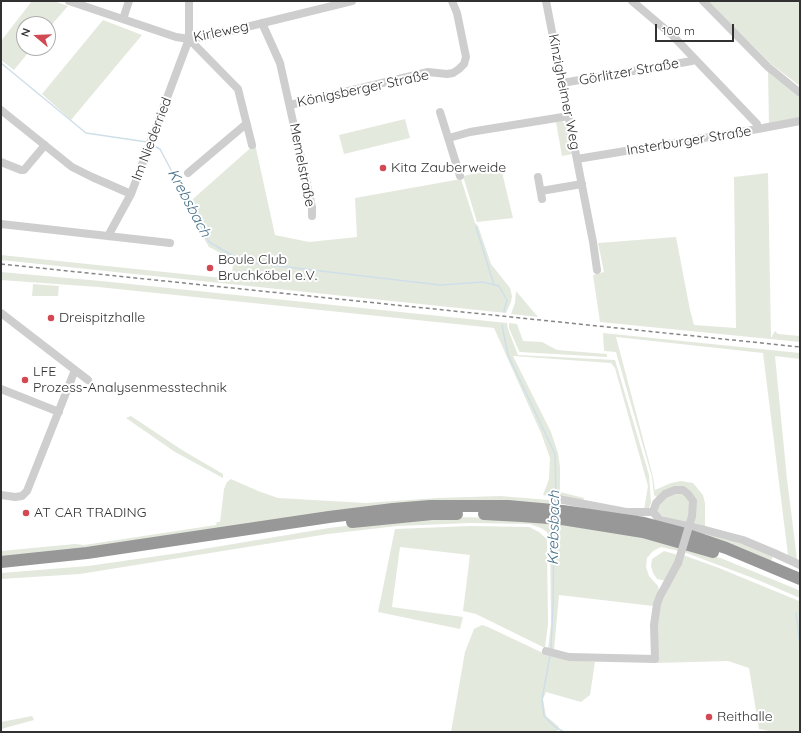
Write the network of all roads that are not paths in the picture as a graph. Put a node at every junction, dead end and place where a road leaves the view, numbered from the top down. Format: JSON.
{"nodes":[{"id":1,"x":69,"y":1,"type":"edge"},
{"id":2,"x":129,"y":1,"type":"edge"},
{"id":3,"x":189,"y":1,"type":"edge"},
{"id":4,"x":352,"y":1,"type":"edge"},
{"id":5,"x":452,"y":1,"type":"edge"},
{"id":6,"x":546,"y":1,"type":"edge"},
{"id":7,"x":632,"y":1,"type":"edge"},
{"id":8,"x":703,"y":1,"type":"edge"},
{"id":9,"x":123,"y":19,"type":"junction"},
{"id":10,"x":262,"y":23,"type":"junction"},
{"id":11,"x":189,"y":39,"type":"junction"},
{"id":12,"x":695,"y":59,"type":"junction"},
{"id":13,"x":562,"y":83,"type":"junction"},
{"id":14,"x":800,"y":93,"type":"edge"},
{"id":15,"x":290,"y":105,"type":"junction"},
{"id":16,"x":1,"y":110,"type":"edge"},
{"id":17,"x":440,"y":112,"type":"dead end"},
{"id":18,"x":569,"y":116,"type":"junction"},
{"id":19,"x":800,"y":121,"type":"edge"},
{"id":20,"x":246,"y":124,"type":"junction"},
{"id":21,"x":758,"y":129,"type":"junction"},
{"id":22,"x":449,"y":138,"type":"junction"},
{"id":23,"x":45,"y":145,"type":"junction"},
{"id":24,"x":252,"y":145,"type":"dead end"},
{"id":25,"x":577,"y":159,"type":"junction"},
{"id":26,"x":1,"y":162,"type":"edge"},
{"id":27,"x":188,"y":173,"type":"dead end"},
{"id":28,"x":460,"y":176,"type":"dead end"},
{"id":29,"x":538,"y":177,"type":"dead end"},
{"id":30,"x":582,"y":184,"type":"junction"},
{"id":31,"x":131,"y":194,"type":"junction"},
{"id":32,"x":312,"y":216,"type":"dead end"},
{"id":33,"x":1,"y":224,"type":"edge"},
{"id":34,"x":108,"y":236,"type":"junction"},
{"id":35,"x":170,"y":243,"type":"dead end"},
{"id":36,"x":597,"y":270,"type":"dead end"},
{"id":37,"x":1,"y":313,"type":"edge"},
{"id":38,"x":75,"y":370,"type":"junction"},
{"id":39,"x":88,"y":380,"type":"dead end"},
{"id":40,"x":1,"y":389,"type":"edge"},
{"id":41,"x":59,"y":412,"type":"junction"},
{"id":42,"x":1,"y":494,"type":"edge"},
{"id":43,"x":561,"y":510,"type":"junction"},
{"id":44,"x":653,"y":512,"type":"junction"},
{"id":45,"x":545,"y":513,"type":"junction"},
{"id":46,"x":1,"y":562,"type":"edge"},
{"id":47,"x":800,"y":565,"type":"edge"},
{"id":48,"x":1,"y":570,"type":"edge"},
{"id":49,"x":800,"y":579,"type":"edge"},
{"id":50,"x":800,"y":587,"type":"edge"},
{"id":51,"x":546,"y":651,"type":"dead end"}],
"edges":[{"from":1,"to":9,"type":"street","name":"Kirleweg"},
{"from":2,"to":9,"type":"street"},
{"from":3,"to":11,"type":"street"},
{"from":4,"to":10,"type":"street","name":"Kirleweg"},
{"from":5,"to":15,"type":"street","name":"Königsberger Straße"},
{"from":6,"to":13,"type":"street","name":"Kinzigheimer Weg"},
{"from":7,"to":12,"type":"street"},
{"from":8,"to":14,"type":"street"},
{"from":9,"to":11,"type":"street","name":"Kirleweg"},
{"from":10,"to":11,"type":"street","name":"Kirleweg"},
{"from":10,"to":15,"type":"street","name":"Memelstraße"},
{"from":11,"to":20,"type":"street"},
{"from":11,"to":31,"type":"street","name":"Im Niederried"},
{"from":12,"to":13,"type":"street","name":"Görlitzer Straße"},
{"from":12,"to":21,"type":"street"},
{"from":13,"to":18,"type":"street","name":"Kinzigheimer Weg"},
{"from":15,"to":32,"type":"street","name":"Memelstraße"},
{"from":16,"to":23,"type":"street"},
{"from":17,"to":22,"type":"street"},
{"from":18,"to":22,"type":"street"},
{"from":18,"to":25,"type":"street","name":"Kinzigheimer Weg"},
{"from":19,"to":21,"type":"street","name":"Insterburger Straße"},
{"from":20,"to":24,"type":"street"},
{"from":20,"to":27,"type":"street"},
{"from":21,"to":25,"type":"street","name":"Insterburger Straße"},
{"from":22,"to":28,"type":"street"},
{"from":23,"to":26,"type":"street"},
{"from":23,"to":31,"type":"street"},
{"from":25,"to":30,"type":"street","name":"Kinzigheimer Weg"},
{"from":29,"to":30,"type":"street"},
{"from":30,"to":36,"type":"street","name":"Kinzigheimer Weg"},
{"from":31,"to":34,"type":"street","name":"Im Niederried"},
{"from":33,"to":34,"type":"street"},
{"from":34,"to":35,"type":"street"},
{"from":37,"to":38,"type":"street"},
{"from":38,"to":39,"type":"street"},
{"from":38,"to":41,"type":"street"},
{"from":40,"to":41,"type":"street"},
{"from":41,"to":42,"type":"street"},
{"from":43,"to":44,"type":"street"},
{"from":43,"to":45,"type":"highway"},
{"from":43,"to":49,"type":"highway"},
{"from":43,"to":50,"type":"highway"},
{"from":44,"to":47,"type":"street"},
{"from":44,"to":51,"type":"street","bridge":true},
{"from":45,"to":46,"type":"highway"},
{"from":45,"to":48,"type":"highway"}]}
